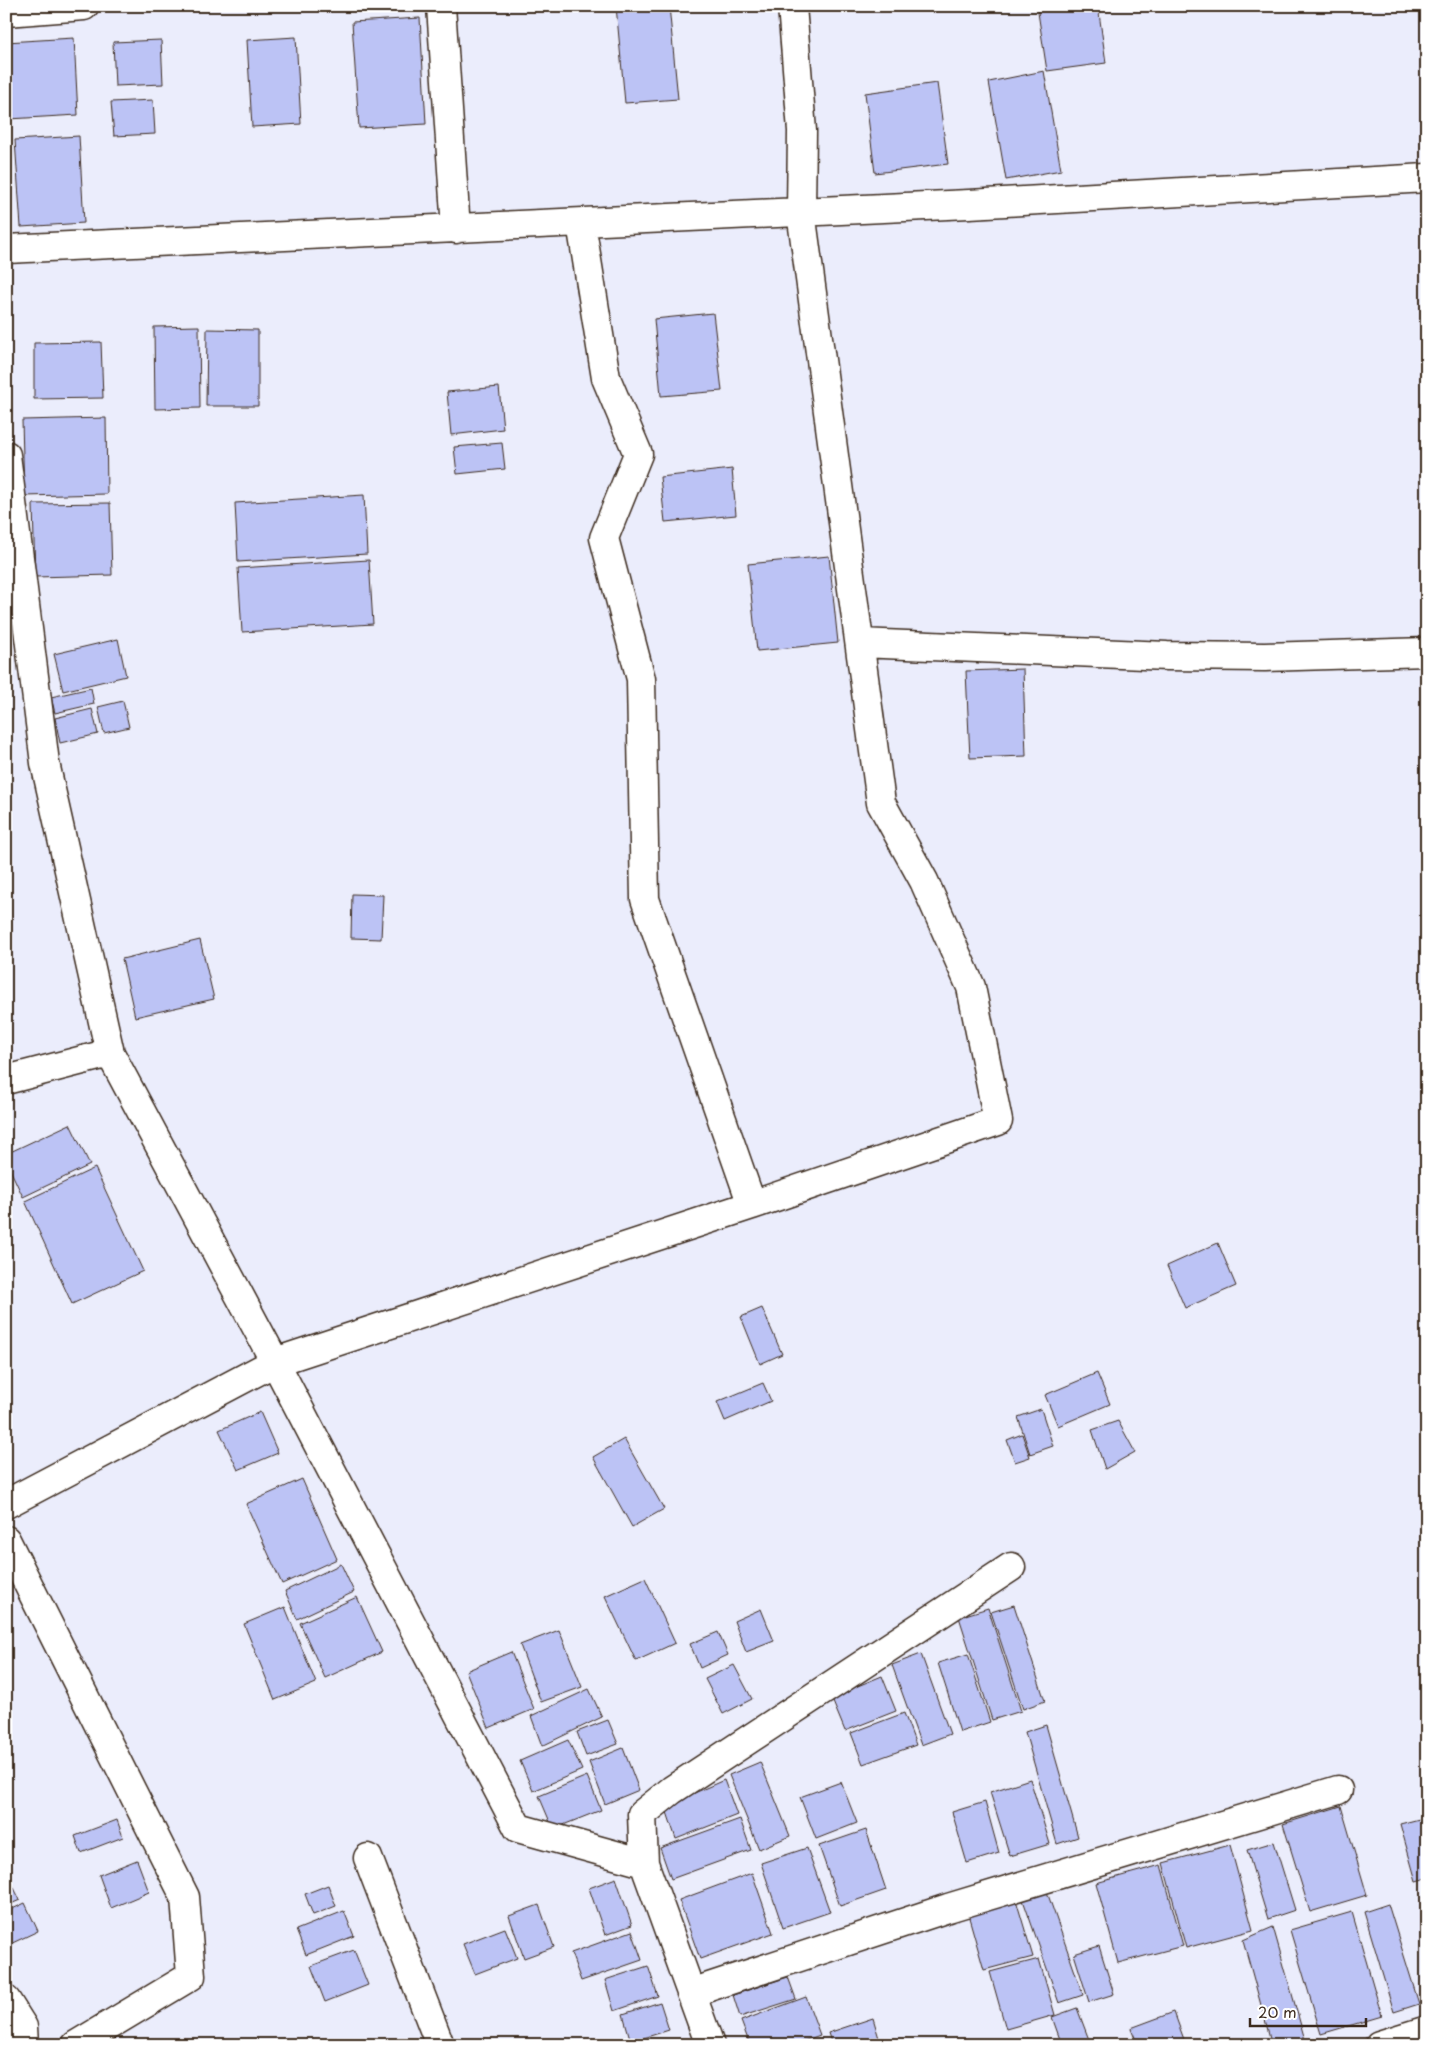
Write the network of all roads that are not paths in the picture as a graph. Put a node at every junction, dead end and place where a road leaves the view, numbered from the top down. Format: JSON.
{"nodes":[{"id":1,"x":84,"y":6,"type":"edge"},
{"id":2,"x":441,"y":6,"type":"edge"},
{"id":3,"x":792,"y":6,"type":"edge"},
{"id":4,"x":6,"y":12,"type":"edge"},
{"id":5,"x":1427,"y":178,"type":"edge"},
{"id":6,"x":801,"y":212,"type":"junction"},
{"id":7,"x":581,"y":223,"type":"junction"},
{"id":8,"x":456,"y":229,"type":"junction"},
{"id":9,"x":6,"y":249,"type":"edge"},
{"id":10,"x":6,"y":456,"type":"edge"},
{"id":11,"x":860,"y":643,"type":"junction"},
{"id":12,"x":1427,"y":652,"type":"edge"},
{"id":13,"x":110,"y":1053,"type":"junction"},
{"id":14,"x":6,"y":1080,"type":"edge"},
{"id":15,"x":752,"y":1205,"type":"junction"},
{"id":16,"x":275,"y":1362,"type":"junction"},
{"id":17,"x":6,"y":1504,"type":"edge"},
{"id":18,"x":6,"y":1540,"type":"edge"},
{"id":19,"x":1011,"y":1567,"type":"dead end"},
{"id":20,"x":1338,"y":1790,"type":"dead end"},
{"id":21,"x":368,"y":1858,"type":"dead end"},
{"id":22,"x":644,"y":1863,"type":"junction"},
{"id":23,"x":691,"y":1993,"type":"junction"},
{"id":24,"x":6,"y":2000,"type":"edge"},
{"id":25,"x":1427,"y":2030,"type":"edge"},
{"id":26,"x":24,"y":2045,"type":"edge"},
{"id":27,"x":76,"y":2045,"type":"edge"},
{"id":28,"x":440,"y":2045,"type":"edge"},
{"id":29,"x":710,"y":2045,"type":"edge"},
{"id":30,"x":1379,"y":2045,"type":"edge"}],
"edges":[{"from":1,"to":4,"type":"street"},
{"from":2,"to":8,"type":"street"},
{"from":3,"to":6,"type":"street"},
{"from":5,"to":6,"type":"street"},
{"from":6,"to":7,"type":"street"},
{"from":6,"to":11,"type":"street"},
{"from":7,"to":8,"type":"street"},
{"from":7,"to":15,"type":"street"},
{"from":8,"to":9,"type":"street"},
{"from":10,"to":13,"type":"street"},
{"from":11,"to":12,"type":"street"},
{"from":11,"to":15,"type":"street"},
{"from":13,"to":14,"type":"street"},
{"from":13,"to":16,"type":"street"},
{"from":15,"to":16,"type":"street"},
{"from":16,"to":17,"type":"street"},
{"from":16,"to":22,"type":"street"},
{"from":18,"to":27,"type":"street"},
{"from":19,"to":22,"type":"street"},
{"from":20,"to":23,"type":"street"},
{"from":21,"to":28,"type":"street"},
{"from":22,"to":23,"type":"street"},
{"from":23,"to":29,"type":"street"},
{"from":24,"to":26,"type":"street"},
{"from":25,"to":30,"type":"street"}]}
